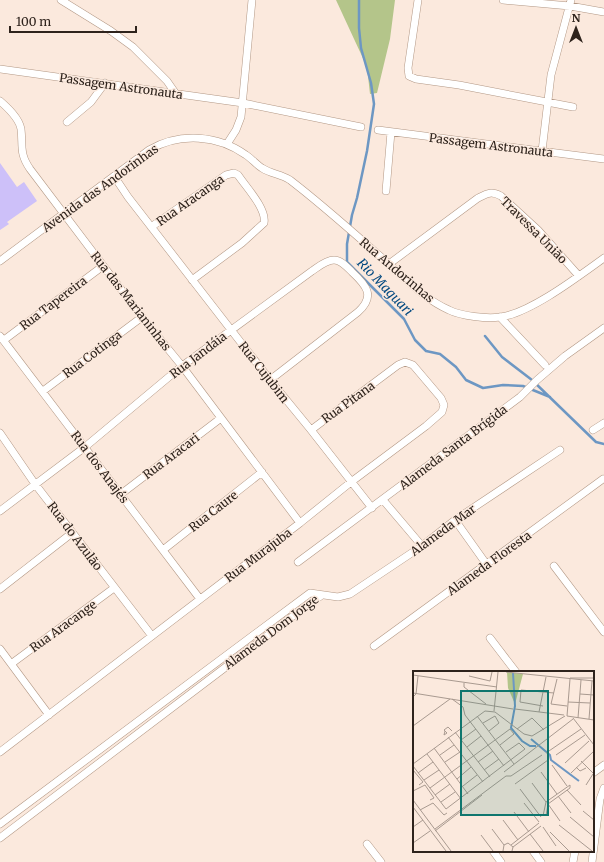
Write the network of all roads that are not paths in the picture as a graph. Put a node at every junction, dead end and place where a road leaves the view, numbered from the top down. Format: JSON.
{"nodes":[{"id":1,"x":61,"y":0,"type":"edge"},
{"id":2,"x":252,"y":0,"type":"edge"},
{"id":3,"x":418,"y":0,"type":"edge"},
{"id":4,"x":504,"y":0,"type":"edge"},
{"id":5,"x":570,"y":3,"type":"edge"},
{"id":6,"x":604,"y":12,"type":"edge"},
{"id":7,"x":0,"y":69,"type":"edge"},
{"id":8,"x":105,"y":83,"type":"junction"},
{"id":9,"x":176,"y":94,"type":"junction"},
{"id":10,"x":0,"y":101,"type":"edge"},
{"id":11,"x":548,"y":102,"type":"junction"},
{"id":12,"x":242,"y":103,"type":"junction"},
{"id":13,"x":573,"y":107,"type":"dead end"},
{"id":14,"x":67,"y":122,"type":"dead end"},
{"id":15,"x":361,"y":127,"type":"dead end"},
{"id":16,"x":378,"y":130,"type":"dead end"},
{"id":17,"x":391,"y":132,"type":"junction"},
{"id":18,"x":227,"y":144,"type":"junction"},
{"id":19,"x":542,"y":151,"type":"junction"},
{"id":20,"x":604,"y":159,"type":"edge"},
{"id":21,"x":114,"y":176,"type":"junction"},
{"id":22,"x":386,"y":191,"type":"dead end"},
{"id":23,"x":64,"y":214,"type":"junction"},
{"id":24,"x":151,"y":227,"type":"junction"},
{"id":25,"x":604,"y":258,"type":"edge"},
{"id":26,"x":0,"y":260,"type":"edge"},
{"id":27,"x":389,"y":264,"type":"junction"},
{"id":28,"x":103,"y":266,"type":"junction"},
{"id":29,"x":579,"y":276,"type":"junction"},
{"id":30,"x":192,"y":280,"type":"junction"},
{"id":31,"x":142,"y":317,"type":"junction"},
{"id":32,"x":500,"y":317,"type":"junction"},
{"id":33,"x":604,"y":328,"type":"edge"},
{"id":34,"x":231,"y":330,"type":"junction"},
{"id":35,"x":2,"y":338,"type":"edge"},
{"id":36,"x":545,"y":365,"type":"dead end"},
{"id":37,"x":182,"y":366,"type":"junction"},
{"id":38,"x":385,"y":375,"type":"joint"},
{"id":39,"x":270,"y":380,"type":"junction"},
{"id":40,"x":43,"y":391,"type":"junction"},
{"id":41,"x":221,"y":418,"type":"junction"},
{"id":42,"x":604,"y":423,"type":"edge"},
{"id":43,"x":311,"y":430,"type":"junction"},
{"id":44,"x":593,"y":430,"type":"dead end"},
{"id":45,"x":0,"y":433,"type":"edge"},
{"id":46,"x":85,"y":446,"type":"junction"},
{"id":47,"x":560,"y":450,"type":"dead end"},
{"id":48,"x":262,"y":472,"type":"junction"},
{"id":49,"x":603,"y":479,"type":"edge"},
{"id":50,"x":351,"y":482,"type":"junction"},
{"id":51,"x":35,"y":484,"type":"junction"},
{"id":52,"x":121,"y":494,"type":"junction"},
{"id":53,"x":383,"y":500,"type":"junction"},
{"id":54,"x":372,"y":508,"type":"junction"},
{"id":55,"x":0,"y":511,"type":"edge"},
{"id":56,"x":456,"y":520,"type":"junction"},
{"id":57,"x":300,"y":522,"type":"junction"},
{"id":58,"x":72,"y":532,"type":"junction"},
{"id":59,"x":422,"y":546,"type":"junction"},
{"id":60,"x":163,"y":550,"type":"junction"},
{"id":61,"x":298,"y":562,"type":"dead end"},
{"id":62,"x":487,"y":565,"type":"junction"},
{"id":63,"x":554,"y":566,"type":"dead end"},
{"id":64,"x":114,"y":588,"type":"junction"},
{"id":65,"x":0,"y":589,"type":"edge"},
{"id":66,"x":322,"y":595,"type":"junction"},
{"id":67,"x":200,"y":599,"type":"junction"},
{"id":68,"x":604,"y":632,"type":"edge"},
{"id":69,"x":152,"y":636,"type":"junction"},
{"id":70,"x":490,"y":638,"type":"dead end"},
{"id":71,"x":374,"y":646,"type":"dead end"},
{"id":72,"x":0,"y":649,"type":"edge"},
{"id":73,"x":11,"y":664,"type":"junction"},
{"id":74,"x":515,"y":671,"type":"edge"},
{"id":75,"x":49,"y":715,"type":"junction"},
{"id":76,"x":0,"y":752,"type":"edge"},
{"id":77,"x":604,"y":765,"type":"edge"},
{"id":78,"x":594,"y":773,"type":"edge"},
{"id":79,"x":604,"y":788,"type":"edge"},
{"id":80,"x":0,"y":824,"type":"edge"},
{"id":81,"x":0,"y":838,"type":"edge"},
{"id":82,"x":367,"y":844,"type":"dead end"},
{"id":83,"x":594,"y":846,"type":"edge"},
{"id":84,"x":494,"y":852,"type":"edge"},
{"id":85,"x":534,"y":852,"type":"edge"},
{"id":86,"x":575,"y":852,"type":"edge"},
{"id":87,"x":593,"y":852,"type":"edge"},
{"id":88,"x":381,"y":862,"type":"edge"},
{"id":89,"x":501,"y":862,"type":"edge"},
{"id":90,"x":541,"y":862,"type":"edge"},
{"id":91,"x":574,"y":862,"type":"edge"},
{"id":92,"x":592,"y":862,"type":"edge"}],
"edges":[{"from":1,"to":9,"type":"street"},
{"from":2,"to":12,"type":"street"},
{"from":3,"to":11,"type":"street"},
{"from":4,"to":5,"type":"street"},
{"from":5,"to":6,"type":"street"},
{"from":5,"to":11,"type":"street"},
{"from":7,"to":8,"type":"street","name":"Passagem Astronauta"},
{"from":8,"to":9,"type":"street","name":"Passagem Astronauta"},
{"from":8,"to":14,"type":"street"},
{"from":9,"to":12,"type":"street","name":"Passagem Astronauta"},
{"from":10,"to":23,"type":"street","name":"Rua das Marianinhas"},
{"from":11,"to":13,"type":"street"},
{"from":11,"to":19,"type":"street"},
{"from":12,"to":15,"type":"street","name":"Passagem Astronauta"},
{"from":12,"to":18,"type":"street"},
{"from":16,"to":17,"type":"street","name":"Passagem Astronauta"},
{"from":17,"to":19,"type":"street","name":"Passagem Astronauta"},
{"from":17,"to":22,"type":"street"},
{"from":18,"to":21,"type":"street","name":"Avenida das Andorinhas"},
{"from":18,"to":27,"type":"street","name":"Rua Andorinhas"},
{"from":19,"to":20,"type":"street","name":"Passagem Astronauta"},
{"from":21,"to":23,"type":"street","name":"Avenida das Andorinhas"},
{"from":21,"to":24,"type":"street","name":"Rua Cujubim"},
{"from":23,"to":26,"type":"street","name":"Avenida das Andorinhas"},
{"from":23,"to":28,"type":"street","name":"Rua das Marianinhas"},
{"from":24,"to":30,"type":"street","name":"Rua Cujubim"},
{"from":24,"to":30,"type":"street","name":"Rua Aracanga"},
{"from":25,"to":29,"type":"street","name":"Rua Andorinhas"},
{"from":27,"to":29,"type":"street","name":"Travessa União"},
{"from":27,"to":32,"type":"street","name":"Rua Andorinhas"},
{"from":28,"to":31,"type":"street","name":"Rua das Marianinhas"},
{"from":28,"to":35,"type":"street","name":"Rua Tapereira"},
{"from":29,"to":32,"type":"street","name":"Rua Andorinhas"},
{"from":30,"to":34,"type":"street","name":"Rua Cujubim"},
{"from":31,"to":37,"type":"street","name":"Rua das Marianinhas"},
{"from":31,"to":40,"type":"street","name":"Rua Cotinga"},
{"from":32,"to":36,"type":"street"},
{"from":33,"to":53,"type":"street","name":"Alameda Santa Brígida"},
{"from":34,"to":37,"type":"street","name":"Rua Jandáia"},
{"from":34,"to":39,"type":"street","name":"Rua Cujubim"},
{"from":34,"to":39,"type":"street","name":"Rua Jandáia"},
{"from":35,"to":40,"type":"street","name":"Rua dos Anajés"},
{"from":37,"to":41,"type":"street","name":"Rua das Marianinhas"},
{"from":37,"to":46,"type":"street","name":"Rua Jandáia"},
{"from":38,"to":43,"type":"street","name":"Rua Pitana"},
{"from":38,"to":50,"type":"street","name":"Rua Murajuba"},
{"from":39,"to":43,"type":"street","name":"Rua Cujubim"},
{"from":40,"to":46,"type":"street","name":"Rua dos Anajés"},
{"from":41,"to":48,"type":"street","name":"Rua das Marianinhas"},
{"from":41,"to":52,"type":"street","name":"Rua Aracari"},
{"from":42,"to":44,"type":"street"},
{"from":43,"to":50,"type":"street","name":"Rua Cujubim"},
{"from":45,"to":51,"type":"street","name":"Rua do Azulão"},
{"from":46,"to":51,"type":"street","name":"Rua Jandáia"},
{"from":46,"to":52,"type":"street","name":"Rua dos Anajés"},
{"from":47,"to":56,"type":"street","name":"Alameda Mar"},
{"from":48,"to":57,"type":"street","name":"Rua das Marianinhas"},
{"from":48,"to":60,"type":"street","name":"Rua Caure"},
{"from":49,"to":62,"type":"street","name":"Alameda Floresta"},
{"from":50,"to":54,"type":"street","name":"Rua Cujubim"},
{"from":50,"to":57,"type":"street","name":"Rua Murajuba"},
{"from":51,"to":55,"type":"street","name":"Rua Jandáia"},
{"from":51,"to":58,"type":"street","name":"Rua do Azulão"},
{"from":52,"to":60,"type":"street","name":"Rua dos Anajés"},
{"from":53,"to":54,"type":"street","name":"Alameda Santa Brígida"},
{"from":53,"to":59,"type":"street"},
{"from":54,"to":61,"type":"street","name":"Alameda Santa Brígida"},
{"from":56,"to":59,"type":"street","name":"Alameda Mar"},
{"from":56,"to":62,"type":"street"},
{"from":57,"to":67,"type":"street","name":"Rua Murajuba"},
{"from":58,"to":64,"type":"street","name":"Rua do Azulão"},
{"from":58,"to":65,"type":"street"},
{"from":59,"to":66,"type":"street","name":"Alameda Mar"},
{"from":60,"to":67,"type":"street","name":"Rua dos Anajés"},
{"from":62,"to":71,"type":"street","name":"Alameda Floresta"},
{"from":63,"to":68,"type":"street"},
{"from":64,"to":69,"type":"street","name":"Rua do Azulão"},
{"from":64,"to":73,"type":"street","name":"Rua Aracange"},
{"from":66,"to":80,"type":"street","name":"Alameda Dom Jorge"},
{"from":66,"to":81,"type":"street","name":"Alameda Dom Jorge"},
{"from":67,"to":69,"type":"street","name":"Rua Murajuba"},
{"from":69,"to":75,"type":"street","name":"Rua Murajuba"},
{"from":70,"to":74,"type":"street"},
{"from":72,"to":73,"type":"street"},
{"from":73,"to":75,"type":"street"},
{"from":75,"to":76,"type":"street","name":"Rua Murajuba"},
{"from":77,"to":78,"type":"street"},
{"from":79,"to":83,"type":"street"},
{"from":82,"to":88,"type":"street"},
{"from":84,"to":89,"type":"street"},
{"from":85,"to":90,"type":"street"},
{"from":86,"to":91,"type":"street"},
{"from":87,"to":92,"type":"street"}]}
